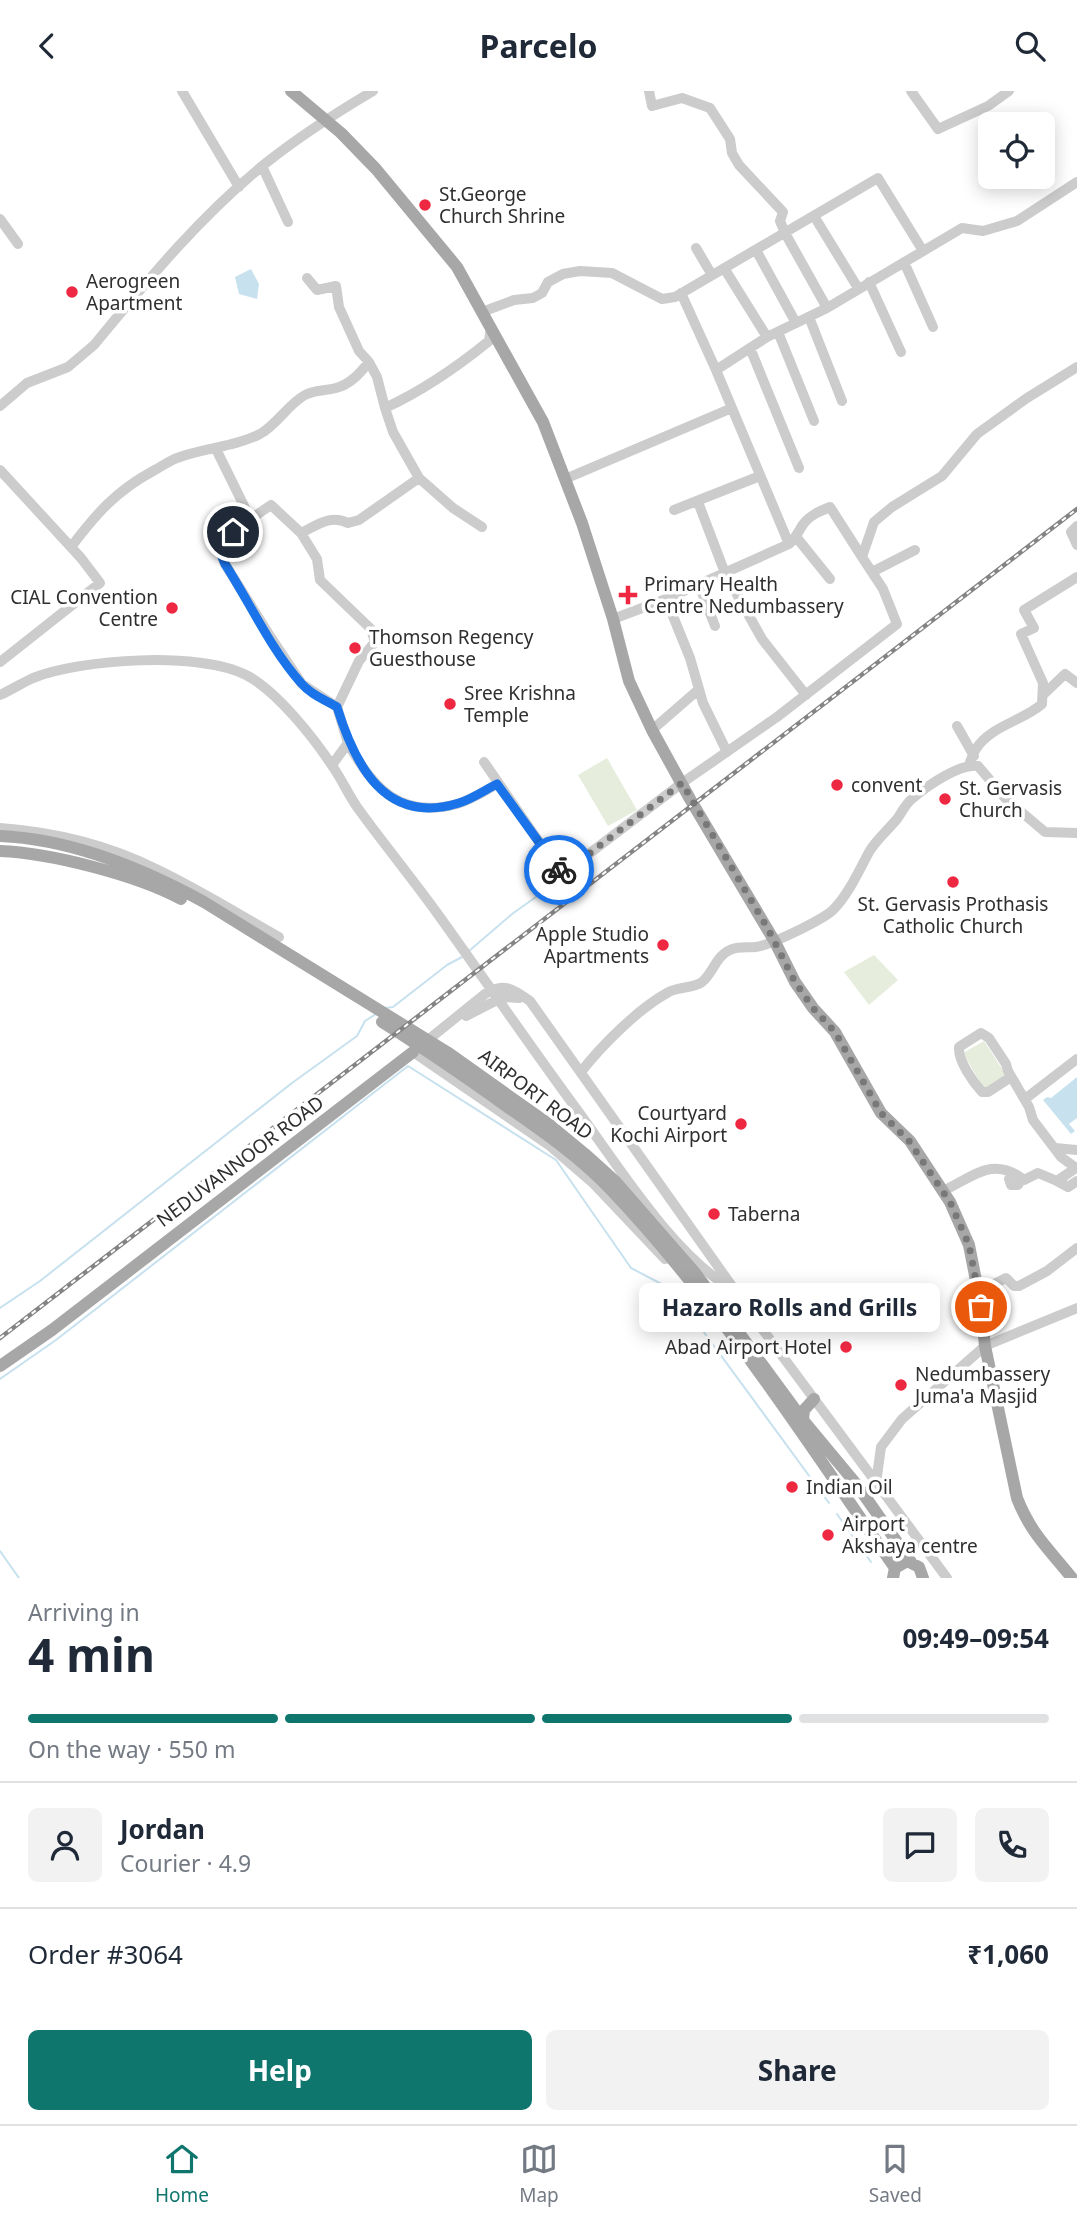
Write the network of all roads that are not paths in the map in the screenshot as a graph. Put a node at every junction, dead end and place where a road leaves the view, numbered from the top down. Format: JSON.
{"nodes":[{"id":1,"x":182,"y":91,"type":"edge"},
{"id":2,"x":291,"y":91,"type":"edge"},
{"id":3,"x":373,"y":91,"type":"edge"},
{"id":4,"x":649,"y":91,"type":"edge"},
{"id":5,"x":911,"y":91,"type":"edge"},
{"id":6,"x":986,"y":91,"type":"edge"},
{"id":7,"x":1009,"y":91,"type":"edge"},
{"id":8,"x":996,"y":100,"type":"junction"},
{"id":9,"x":326,"y":120,"type":"junction"},
{"id":10,"x":262,"y":166,"type":"junction"},
{"id":11,"x":1077,"y":182,"type":"edge"},
{"id":12,"x":239,"y":187,"type":"junction"},
{"id":13,"x":814,"y":216,"type":"junction"},
{"id":14,"x":0,"y":219,"type":"edge"},
{"id":15,"x":288,"y":222,"type":"dead end"},
{"id":16,"x":785,"y":233,"type":"junction"},
{"id":17,"x":18,"y":244,"type":"dead end"},
{"id":18,"x":696,"y":248,"type":"dead end"},
{"id":19,"x":756,"y":250,"type":"junction"},
{"id":20,"x":923,"y":251,"type":"junction"},
{"id":21,"x":904,"y":262,"type":"junction"},
{"id":22,"x":724,"y":268,"type":"junction"},
{"id":23,"x":712,"y":275,"type":"junction"},
{"id":24,"x":307,"y":278,"type":"dead end"},
{"id":25,"x":869,"y":282,"type":"junction"},
{"id":26,"x":858,"y":288,"type":"junction"},
{"id":27,"x":681,"y":293,"type":"junction"},
{"id":28,"x":827,"y":308,"type":"junction"},
{"id":29,"x":482,"y":312,"type":"junction"},
{"id":30,"x":808,"y":317,"type":"junction"},
{"id":31,"x":796,"y":323,"type":"junction"},
{"id":32,"x":491,"y":327,"type":"junction"},
{"id":33,"x":933,"y":327,"type":"dead end"},
{"id":34,"x":778,"y":332,"type":"junction"},
{"id":35,"x":767,"y":337,"type":"junction"},
{"id":36,"x":750,"y":348,"type":"junction"},
{"id":37,"x":901,"y":352,"type":"dead end"},
{"id":38,"x":369,"y":362,"type":"junction"},
{"id":39,"x":1077,"y":367,"type":"edge"},
{"id":40,"x":716,"y":370,"type":"junction"},
{"id":41,"x":842,"y":401,"type":"dead end"},
{"id":42,"x":0,"y":406,"type":"edge"},
{"id":43,"x":385,"y":408,"type":"junction"},
{"id":44,"x":732,"y":408,"type":"junction"},
{"id":45,"x":814,"y":421,"type":"dead end"},
{"id":46,"x":216,"y":449,"type":"junction"},
{"id":47,"x":799,"y":468,"type":"dead end"},
{"id":48,"x":0,"y":470,"type":"edge"},
{"id":49,"x":760,"y":476,"type":"junction"},
{"id":50,"x":419,"y":478,"type":"junction"},
{"id":51,"x":565,"y":479,"type":"junction"},
{"id":52,"x":698,"y":502,"type":"junction"},
{"id":53,"x":674,"y":510,"type":"dead end"},
{"id":54,"x":250,"y":518,"type":"junction"},
{"id":55,"x":1077,"y":526,"type":"edge"},
{"id":56,"x":482,"y":527,"type":"dead end"},
{"id":57,"x":301,"y":533,"type":"junction"},
{"id":58,"x":793,"y":541,"type":"junction"},
{"id":59,"x":1077,"y":545,"type":"edge"},
{"id":60,"x":71,"y":547,"type":"junction"},
{"id":61,"x":915,"y":550,"type":"dead end"},
{"id":62,"x":862,"y":557,"type":"junction"},
{"id":63,"x":872,"y":572,"type":"junction"},
{"id":64,"x":725,"y":573,"type":"junction"},
{"id":65,"x":1077,"y":577,"type":"edge"},
{"id":66,"x":830,"y":579,"type":"dead end"},
{"id":67,"x":699,"y":585,"type":"junction"},
{"id":68,"x":666,"y":599,"type":"junction"},
{"id":69,"x":613,"y":619,"type":"junction"},
{"id":70,"x":715,"y":627,"type":"dead end"},
{"id":71,"x":0,"y":661,"type":"edge"},
{"id":72,"x":1077,"y":683,"type":"edge"},
{"id":73,"x":698,"y":690,"type":"junction"},
{"id":74,"x":1044,"y":694,"type":"junction"},
{"id":75,"x":0,"y":695,"type":"edge"},
{"id":76,"x":806,"y":695,"type":"junction"},
{"id":77,"x":337,"y":707,"type":"junction"},
{"id":78,"x":957,"y":726,"type":"dead end"},
{"id":79,"x":652,"y":730,"type":"junction"},
{"id":80,"x":348,"y":743,"type":"junction"},
{"id":81,"x":727,"y":752,"type":"junction"},
{"id":82,"x":484,"y":762,"type":"dead end"},
{"id":83,"x":974,"y":762,"type":"junction"},
{"id":84,"x":332,"y":765,"type":"junction"},
{"id":85,"x":682,"y":783,"type":"junction"},
{"id":86,"x":497,"y":784,"type":"junction"},
{"id":87,"x":0,"y":828,"type":"edge"},
{"id":88,"x":1077,"y":833,"type":"edge"},
{"id":89,"x":0,"y":836,"type":"edge"},
{"id":90,"x":0,"y":851,"type":"edge"},
{"id":91,"x":205,"y":906,"type":"junction"},
{"id":92,"x":279,"y":937,"type":"dead end"},
{"id":93,"x":775,"y":942,"type":"junction"},
{"id":94,"x":530,"y":1001,"type":"junction"},
{"id":95,"x":470,"y":1010,"type":"junction"},
{"id":96,"x":418,"y":1056,"type":"junction"},
{"id":97,"x":1077,"y":1059,"type":"edge"},
{"id":98,"x":581,"y":1072,"type":"junction"},
{"id":99,"x":1011,"y":1077,"type":"junction"},
{"id":100,"x":1025,"y":1099,"type":"junction"},
{"id":101,"x":1055,"y":1148,"type":"junction"},
{"id":102,"x":1077,"y":1150,"type":"edge"},
{"id":103,"x":1076,"y":1168,"type":"edge"},
{"id":104,"x":1056,"y":1181,"type":"junction"},
{"id":105,"x":1077,"y":1181,"type":"edge"},
{"id":106,"x":943,"y":1191,"type":"junction"},
{"id":107,"x":666,"y":1247,"type":"junction"},
{"id":108,"x":1077,"y":1248,"type":"edge"},
{"id":109,"x":737,"y":1292,"type":"junction"},
{"id":110,"x":978,"y":1292,"type":"junction"},
{"id":111,"x":705,"y":1299,"type":"junction"},
{"id":112,"x":1077,"y":1308,"type":"edge"},
{"id":113,"x":985,"y":1346,"type":"junction"},
{"id":114,"x":0,"y":1366,"type":"edge"},
{"id":115,"x":814,"y":1399,"type":"junction"},
{"id":116,"x":803,"y":1420,"type":"junction"},
{"id":117,"x":876,"y":1483,"type":"junction"},
{"id":118,"x":911,"y":1562,"type":"junction"},
{"id":119,"x":894,"y":1573,"type":"edge"},
{"id":120,"x":923,"y":1578,"type":"edge"},
{"id":121,"x":947,"y":1578,"type":"edge"},
{"id":122,"x":1072,"y":1578,"type":"edge"}],
"edges":[{"from":1,"to":12,"type":"street"},
{"from":2,"to":9,"type":"main road"},
{"from":3,"to":9,"type":"street"},
{"from":4,"to":16,"type":"street"},
{"from":5,"to":8,"type":"street"},
{"from":6,"to":8,"type":"street"},
{"from":7,"to":8,"type":"street"},
{"from":9,"to":10,"type":"street"},
{"from":9,"to":29,"type":"main road"},
{"from":10,"to":12,"type":"street"},
{"from":10,"to":15,"type":"street"},
{"from":11,"to":20,"type":"street"},
{"from":12,"to":42,"type":"street"},
{"from":13,"to":16,"type":"street"},
{"from":13,"to":20,"type":"street"},
{"from":13,"to":26,"type":"street"},
{"from":14,"to":17,"type":"street"},
{"from":16,"to":19,"type":"street"},
{"from":16,"to":28,"type":"street"},
{"from":18,"to":23,"type":"street"},
{"from":19,"to":22,"type":"street"},
{"from":19,"to":31,"type":"street"},
{"from":20,"to":21,"type":"street"},
{"from":21,"to":25,"type":"street"},
{"from":21,"to":33,"type":"street"},
{"from":22,"to":23,"type":"street"},
{"from":22,"to":35,"type":"street"},
{"from":23,"to":27,"type":"street"},
{"from":24,"to":38,"type":"street"},
{"from":25,"to":26,"type":"street"},
{"from":25,"to":37,"type":"street"},
{"from":26,"to":28,"type":"street"},
{"from":27,"to":29,"type":"street"},
{"from":27,"to":40,"type":"street"},
{"from":28,"to":30,"type":"street"},
{"from":29,"to":32,"type":"main road"},
{"from":30,"to":31,"type":"street"},
{"from":30,"to":41,"type":"street"},
{"from":31,"to":34,"type":"street"},
{"from":32,"to":43,"type":"street"},
{"from":32,"to":51,"type":"main road"},
{"from":34,"to":35,"type":"street"},
{"from":34,"to":45,"type":"street"},
{"from":35,"to":36,"type":"street"},
{"from":36,"to":40,"type":"street"},
{"from":36,"to":47,"type":"street"},
{"from":38,"to":43,"type":"street"},
{"from":38,"to":46,"type":"street"},
{"from":39,"to":62,"type":"street"},
{"from":40,"to":44,"type":"street"},
{"from":43,"to":50,"type":"street"},
{"from":44,"to":49,"type":"street"},
{"from":44,"to":51,"type":"street"},
{"from":46,"to":54,"type":"street"},
{"from":46,"to":60,"type":"street"},
{"from":48,"to":60,"type":"street"},
{"from":49,"to":52,"type":"street"},
{"from":49,"to":58,"type":"street"},
{"from":50,"to":56,"type":"street"},
{"from":50,"to":57,"type":"street"},
{"from":51,"to":69,"type":"main road"},
{"from":52,"to":53,"type":"street"},
{"from":52,"to":64,"type":"street"},
{"from":54,"to":57,"type":"street"},
{"from":54,"to":77,"type":"street"},
{"from":55,"to":59,"type":"street"},
{"from":57,"to":77,"type":"street"},
{"from":58,"to":62,"type":"street"},
{"from":58,"to":64,"type":"street"},
{"from":58,"to":66,"type":"street"},
{"from":60,"to":71,"type":"street"},
{"from":61,"to":63,"type":"street"},
{"from":62,"to":63,"type":"street"},
{"from":63,"to":76,"type":"street"},
{"from":64,"to":67,"type":"street"},
{"from":64,"to":76,"type":"street"},
{"from":65,"to":74,"type":"street"},
{"from":67,"to":68,"type":"street"},
{"from":67,"to":70,"type":"street"},
{"from":68,"to":69,"type":"street"},
{"from":68,"to":73,"type":"street"},
{"from":69,"to":79,"type":"main road"},
{"from":72,"to":74,"type":"street"},
{"from":73,"to":79,"type":"street"},
{"from":73,"to":81,"type":"street"},
{"from":74,"to":83,"type":"street"},
{"from":75,"to":84,"type":"street"},
{"from":76,"to":81,"type":"street"},
{"from":77,"to":80,"type":"street"},
{"from":78,"to":83,"type":"street"},
{"from":79,"to":85,"type":"main road"},
{"from":80,"to":84,"type":"street"},
{"from":80,"to":86,"type":"street"},
{"from":81,"to":85,"type":"street"},
{"from":82,"to":86,"type":"street"},
{"from":83,"to":88,"type":"street"},
{"from":83,"to":93,"type":"street"},
{"from":84,"to":109,"type":"street"},
{"from":85,"to":86,"type":"street"},
{"from":85,"to":93,"type":"main road"},
{"from":87,"to":92,"type":"street"},
{"from":89,"to":91,"type":"main road","name":"AIRPORT ROAD"},
{"from":90,"to":91,"type":"main road","name":"AIRPORT ROAD"},
{"from":91,"to":107,"type":"main road","name":"AIRPORT ROAD"},
{"from":93,"to":98,"type":"street"},
{"from":93,"to":106,"type":"main road"},
{"from":94,"to":95,"type":"street"},
{"from":94,"to":95,"type":"street","name":"NEDUVANNOOR ROAD"},
{"from":94,"to":98,"type":"street"},
{"from":95,"to":96,"type":"street","name":"NEDUVANNOOR ROAD"},
{"from":96,"to":111,"type":"street"},
{"from":96,"to":114,"type":"main road","name":"NEDUVANNOOR ROAD"},
{"from":97,"to":100,"type":"street"},
{"from":98,"to":109,"type":"street"},
{"from":99,"to":99,"type":"street"},
{"from":99,"to":100,"type":"street"},
{"from":100,"to":101,"type":"street"},
{"from":101,"to":102,"type":"street"},
{"from":101,"to":103,"type":"street"},
{"from":103,"to":104,"type":"street"},
{"from":104,"to":105,"type":"street"},
{"from":104,"to":106,"type":"street"},
{"from":106,"to":110,"type":"main road"},
{"from":107,"to":111,"type":"main road","name":"AIRPORT ROAD"},
{"from":107,"to":116,"type":"main road","name":"AIRPORT ROAD"},
{"from":108,"to":110,"type":"street"},
{"from":109,"to":115,"type":"street"},
{"from":110,"to":113,"type":"main road"},
{"from":111,"to":119,"type":"main road","name":"AIRPORT ROAD"},
{"from":112,"to":113,"type":"street"},
{"from":113,"to":117,"type":"street"},
{"from":113,"to":122,"type":"main road"},
{"from":115,"to":116,"type":"main road"},
{"from":115,"to":117,"type":"street"},
{"from":116,"to":118,"type":"main road","name":"AIRPORT ROAD"},
{"from":117,"to":121,"type":"street"},
{"from":118,"to":119,"type":"main road"},
{"from":118,"to":120,"type":"main road","name":"AIRPORT ROAD"}]}
